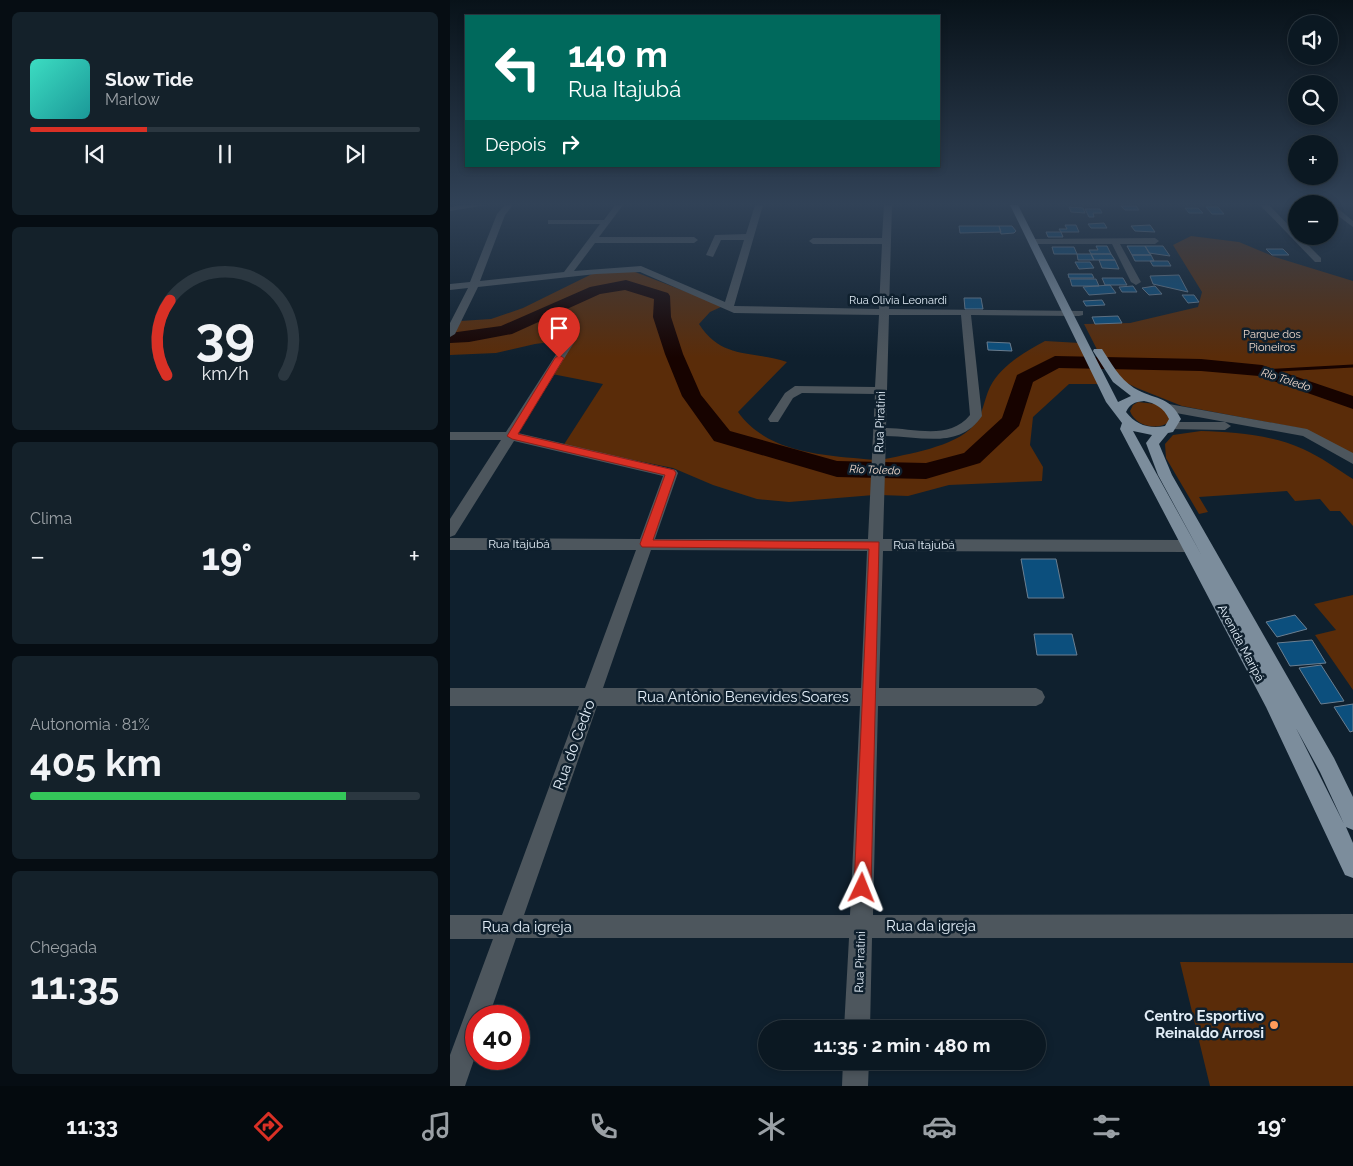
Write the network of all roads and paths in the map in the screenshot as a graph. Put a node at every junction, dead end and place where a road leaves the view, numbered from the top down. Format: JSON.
{"nodes":[{"id":1,"x":485,"y":256,"type":"edge"},
{"id":2,"x":581,"y":256,"type":"edge"},
{"id":3,"x":744,"y":256,"type":"edge"},
{"id":4,"x":886,"y":256,"type":"edge"},
{"id":5,"x":1045,"y":256,"type":"edge"},
{"id":6,"x":1122,"y":256,"type":"edge"},
{"id":7,"x":1314,"y":256,"type":"edge"},
{"id":8,"x":1318,"y":260,"type":"dead end"},
{"id":9,"x":567,"y":274,"type":"junction"},
{"id":10,"x":1136,"y":282,"type":"dead end"},
{"id":11,"x":474,"y":285,"type":"junction"},
{"id":12,"x":450,"y":287,"type":"edge"},
{"id":13,"x":729,"y":306,"type":"junction"},
{"id":14,"x":884,"y":313,"type":"junction"},
{"id":15,"x":966,"y":313,"type":"junction"},
{"id":16,"x":1073,"y":313,"type":"junction"},
{"id":17,"x":452,"y":331,"type":"edge"},
{"id":18,"x":570,"y":341,"type":"dead end"},
{"id":19,"x":1104,"y":375,"type":"junction"},
{"id":20,"x":881,"y":391,"type":"junction"},
{"id":21,"x":1150,"y":399,"type":"junction"},
{"id":22,"x":1169,"y":408,"type":"junction"},
{"id":23,"x":1124,"y":416,"type":"junction"},
{"id":24,"x":774,"y":419,"type":"dead end"},
{"id":25,"x":1168,"y":428,"type":"junction"},
{"id":26,"x":879,"y":432,"type":"junction"},
{"id":27,"x":450,"y":436,"type":"edge"},
{"id":28,"x":512,"y":436,"type":"junction"},
{"id":29,"x":1353,"y":459,"type":"edge"},
{"id":30,"x":1353,"y":470,"type":"edge"},
{"id":31,"x":450,"y":531,"type":"edge"},
{"id":32,"x":450,"y":544,"type":"edge"},
{"id":33,"x":646,"y":544,"type":"junction"},
{"id":34,"x":875,"y":545,"type":"junction"},
{"id":35,"x":1188,"y":546,"type":"junction"},
{"id":36,"x":450,"y":697,"type":"edge"},
{"id":37,"x":591,"y":697,"type":"junction"},
{"id":38,"x":870,"y":697,"type":"junction"},
{"id":39,"x":1036,"y":697,"type":"dead end"},
{"id":40,"x":1353,"y":820,"type":"edge"},
{"id":41,"x":1353,"y":867,"type":"edge"},
{"id":42,"x":861,"y":926,"type":"junction"},
{"id":43,"x":1353,"y":926,"type":"edge"},
{"id":44,"x":450,"y":927,"type":"edge"},
{"id":45,"x":509,"y":927,"type":"junction"},
{"id":46,"x":481,"y":1005,"type":"edge"},
{"id":47,"x":857,"y":1020,"type":"edge"},
{"id":48,"x":465,"y":1050,"type":"edge"},
{"id":49,"x":856,"y":1070,"type":"edge"},
{"id":50,"x":452,"y":1086,"type":"edge"},
{"id":51,"x":855,"y":1086,"type":"edge"}],
"edges":[{"from":1,"to":11,"type":"street"},
{"from":2,"to":9,"type":"street"},
{"from":3,"to":13,"type":"street"},
{"from":4,"to":14,"type":"street","name":"Rua Piratini"},
{"from":5,"to":16,"type":"main road","name":"Avenida Maripá"},
{"from":6,"to":10,"type":"street"},
{"from":7,"to":8,"type":"street"},
{"from":9,"to":11,"type":"street","name":"Rua Olivia Leonardi"},
{"from":9,"to":13,"type":"street","name":"Rua Olivia Leonardi"},
{"from":11,"to":12,"type":"street","name":"Rua Olivia Leonardi"},
{"from":11,"to":17,"type":"street"},
{"from":13,"to":14,"type":"street","name":"Rua Olivia Leonardi"},
{"from":14,"to":15,"type":"street","name":"Rua Olivia Leonardi"},
{"from":14,"to":20,"type":"street","name":"Rua Piratini"},
{"from":15,"to":16,"type":"street","name":"Rua Olivia Leonardi"},
{"from":15,"to":26,"type":"street"},
{"from":16,"to":19,"type":"main road","name":"Avenida Maripá"},
{"from":18,"to":28,"type":"street"},
{"from":19,"to":21,"type":"main road","name":"Avenida Maripá"},
{"from":19,"to":23,"type":"main road","name":"Avenida Maripá"},
{"from":20,"to":24,"type":"street"},
{"from":20,"to":26,"type":"street","name":"Rua Piratini"},
{"from":21,"to":22,"type":"main road","name":"Avenida Maripá"},
{"from":21,"to":23,"type":"main road"},
{"from":22,"to":25,"type":"main road"},
{"from":22,"to":29,"type":"street"},
{"from":23,"to":25,"type":"main road"},
{"from":23,"to":35,"type":"main road","name":"Avenida Maripá"},
{"from":25,"to":30,"type":"street"},
{"from":25,"to":40,"type":"main road","name":"Avenida Maripá"},
{"from":26,"to":34,"type":"street","name":"Rua Piratini"},
{"from":27,"to":28,"type":"street"},
{"from":28,"to":31,"type":"street"},
{"from":28,"to":33,"type":"street","name":"Rua do Cedro"},
{"from":32,"to":33,"type":"street","name":"Rua Itajubá"},
{"from":33,"to":34,"type":"street","name":"Rua Itajubá"},
{"from":33,"to":37,"type":"street","name":"Rua do Cedro"},
{"from":34,"to":35,"type":"street","name":"Rua Itajubá"},
{"from":34,"to":38,"type":"street","name":"Rua Piratini"},
{"from":35,"to":41,"type":"main road","name":"Avenida Maripá"},
{"from":36,"to":37,"type":"street","name":"Rua Antônio Benevides Soares"},
{"from":37,"to":38,"type":"street","name":"Rua Antônio Benevides Soares"},
{"from":37,"to":45,"type":"street","name":"Rua do Cedro"},
{"from":38,"to":39,"type":"street","name":"Rua Antônio Benevides Soares"},
{"from":38,"to":42,"type":"street","name":"Rua Piratini"},
{"from":42,"to":43,"type":"street","name":"Rua da igreja"},
{"from":42,"to":45,"type":"street","name":"Rua da igreja"},
{"from":42,"to":47,"type":"street","name":"Rua Piratini"},
{"from":44,"to":45,"type":"street","name":"Rua da igreja"},
{"from":45,"to":46,"type":"street","name":"Rua do Cedro"},
{"from":48,"to":50,"type":"street","name":"Rua do Cedro"},
{"from":49,"to":51,"type":"street"}]}
